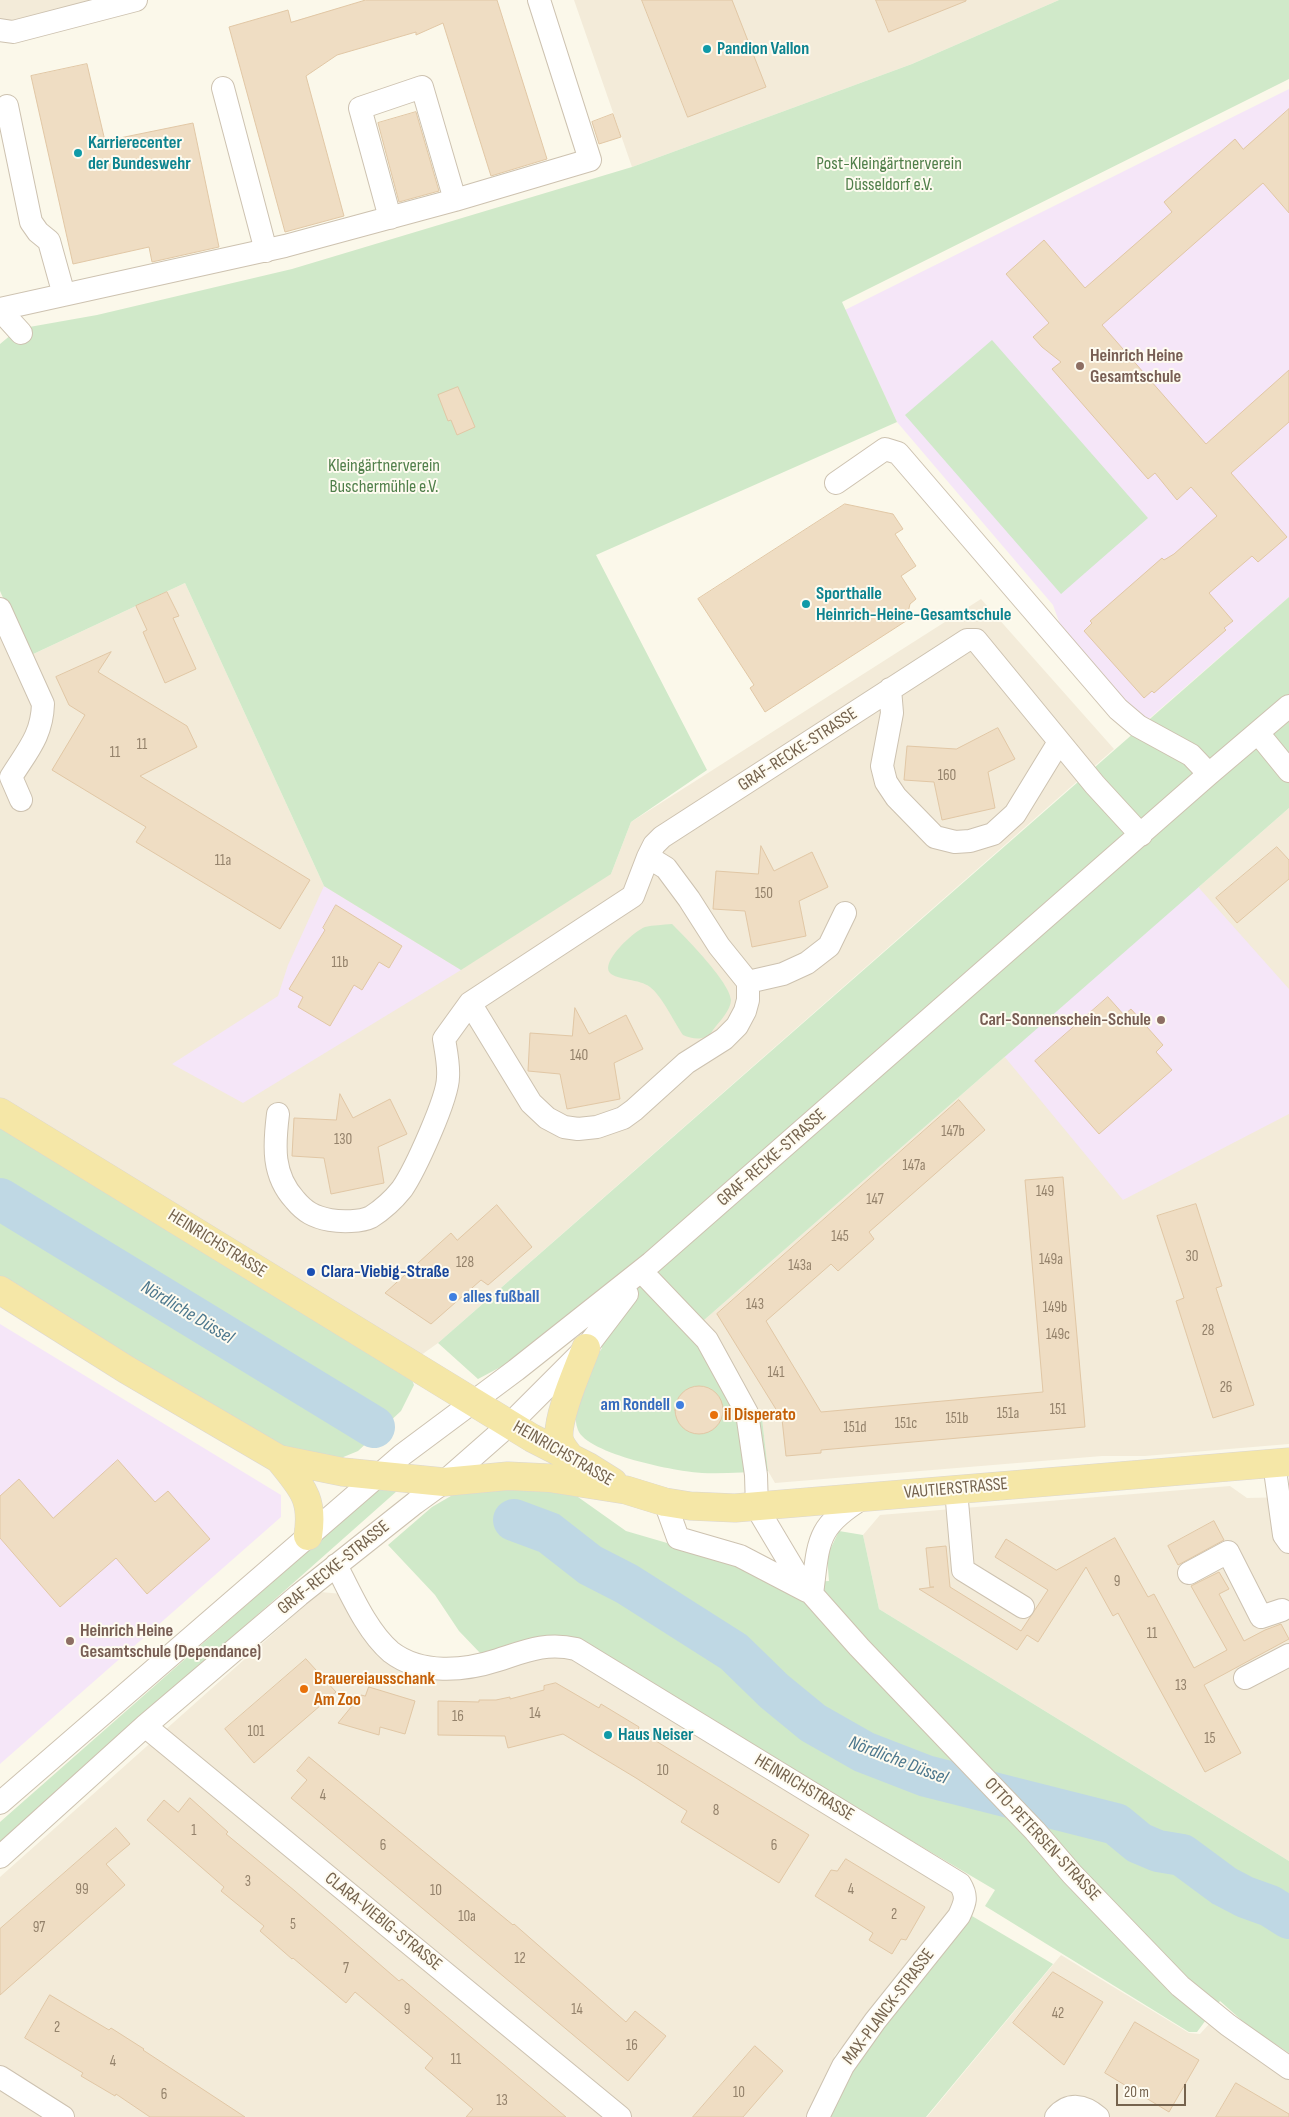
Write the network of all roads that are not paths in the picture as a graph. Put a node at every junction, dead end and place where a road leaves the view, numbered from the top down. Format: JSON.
{"nodes":[{"id":1,"x":136,"y":0,"type":"edge"},
{"id":2,"x":539,"y":0,"type":"edge"},
{"id":3,"x":0,"y":30,"type":"edge"},
{"id":4,"x":223,"y":88,"type":"dead end"},
{"id":5,"x":7,"y":106,"type":"dead end"},
{"id":6,"x":455,"y":200,"type":"junction"},
{"id":7,"x":390,"y":218,"type":"junction"},
{"id":8,"x":266,"y":250,"type":"junction"},
{"id":9,"x":64,"y":296,"type":"junction"},
{"id":10,"x":0,"y":310,"type":"edge"},
{"id":11,"x":21,"y":333,"type":"dead end"},
{"id":12,"x":836,"y":483,"type":"dead end"},
{"id":13,"x":0,"y":609,"type":"edge"},
{"id":14,"x":890,"y":689,"type":"junction"},
{"id":15,"x":1289,"y":706,"type":"edge"},
{"id":16,"x":1258,"y":733,"type":"junction"},
{"id":17,"x":1059,"y":742,"type":"junction"},
{"id":18,"x":1289,"y":771,"type":"edge"},
{"id":19,"x":1209,"y":774,"type":"junction"},
{"id":20,"x":21,"y":800,"type":"dead end"},
{"id":21,"x":1141,"y":835,"type":"junction"},
{"id":22,"x":648,"y":857,"type":"junction"},
{"id":23,"x":845,"y":913,"type":"dead end"},
{"id":24,"x":748,"y":982,"type":"junction"},
{"id":25,"x":470,"y":1003,"type":"junction"},
{"id":26,"x":0,"y":1112,"type":"edge"},
{"id":27,"x":278,"y":1114,"type":"dead end"},
{"id":28,"x":647,"y":1268,"type":"junction"},
{"id":29,"x":0,"y":1290,"type":"edge"},
{"id":30,"x":586,"y":1348,"type":"junction"},
{"id":31,"x":474,"y":1402,"type":"junction"},
{"id":32,"x":510,"y":1424,"type":"junction"},
{"id":33,"x":571,"y":1458,"type":"junction"},
{"id":34,"x":279,"y":1459,"type":"junction"},
{"id":35,"x":1282,"y":1462,"type":"edge"},
{"id":36,"x":376,"y":1477,"type":"junction"},
{"id":37,"x":444,"y":1482,"type":"junction"},
{"id":38,"x":626,"y":1490,"type":"junction"},
{"id":39,"x":956,"y":1490,"type":"junction"},
{"id":40,"x":862,"y":1498,"type":"junction"},
{"id":41,"x":665,"y":1502,"type":"junction"},
{"id":42,"x":757,"y":1508,"type":"junction"},
{"id":43,"x":308,"y":1536,"type":"junction"},
{"id":44,"x":1289,"y":1542,"type":"edge"},
{"id":45,"x":336,"y":1565,"type":"junction"},
{"id":46,"x":1189,"y":1573,"type":"dead end"},
{"id":47,"x":812,"y":1594,"type":"junction"},
{"id":48,"x":1023,"y":1607,"type":"dead end"},
{"id":49,"x":1287,"y":1612,"type":"edge"},
{"id":50,"x":1289,"y":1654,"type":"edge"},
{"id":51,"x":1245,"y":1678,"type":"dead end"},
{"id":52,"x":145,"y":1726,"type":"junction"},
{"id":53,"x":0,"y":1803,"type":"edge"},
{"id":54,"x":0,"y":1857,"type":"edge"},
{"id":55,"x":966,"y":1901,"type":"joint"},
{"id":56,"x":1289,"y":2068,"type":"edge"},
{"id":57,"x":0,"y":2077,"type":"edge"},
{"id":58,"x":63,"y":2117,"type":"edge"},
{"id":59,"x":620,"y":2117,"type":"edge"},
{"id":60,"x":818,"y":2117,"type":"edge"},
{"id":61,"x":1056,"y":2117,"type":"edge"},
{"id":62,"x":1098,"y":2117,"type":"edge"}],
"edges":[{"from":1,"to":3,"type":"street"},
{"from":2,"to":6,"type":"street"},
{"from":4,"to":8,"type":"street"},
{"from":5,"to":9,"type":"street"},
{"from":6,"to":7,"type":"street"},
{"from":6,"to":7,"type":"street"},
{"from":7,"to":8,"type":"street"},
{"from":8,"to":9,"type":"street"},
{"from":9,"to":10,"type":"street"},
{"from":10,"to":11,"type":"street"},
{"from":12,"to":19,"type":"street"},
{"from":13,"to":20,"type":"street"},
{"from":14,"to":17,"type":"street","name":"GRAF-RECKE-STRASSE"},
{"from":14,"to":17,"type":"street"},
{"from":14,"to":22,"type":"street","name":"GRAF-RECKE-STRASSE"},
{"from":15,"to":16,"type":"street","name":"GRAF-RECKE-STRASSE"},
{"from":16,"to":18,"type":"street"},
{"from":16,"to":19,"type":"street","name":"GRAF-RECKE-STRASSE"},
{"from":17,"to":21,"type":"street","name":"GRAF-RECKE-STRASSE"},
{"from":19,"to":21,"type":"street","name":"GRAF-RECKE-STRASSE"},
{"from":21,"to":28,"type":"street","name":"GRAF-RECKE-STRASSE"},
{"from":22,"to":24,"type":"street"},
{"from":22,"to":25,"type":"street","name":"GRAF-RECKE-STRASSE"},
{"from":23,"to":24,"type":"street"},
{"from":24,"to":25,"type":"street"},
{"from":25,"to":27,"type":"street","name":"GRAF-RECKE-STRASSE"},
{"from":26,"to":31,"type":"main road","name":"HEINRICHSTRASSE"},
{"from":28,"to":30,"type":"street","name":"GRAF-RECKE-STRASSE"},
{"from":28,"to":31,"type":"street","name":"GRAF-RECKE-STRASSE"},
{"from":28,"to":42,"type":"street"},
{"from":29,"to":34,"type":"main road","name":"HEINRICHSTRASSE"},
{"from":30,"to":32,"type":"street","name":"GRAF-RECKE-STRASSE"},
{"from":30,"to":33,"type":"main road"},
{"from":31,"to":32,"type":"main road","name":"HEINRICHSTRASSE"},
{"from":31,"to":36,"type":"street","name":"GRAF-RECKE-STRASSE"},
{"from":32,"to":33,"type":"main road","name":"HEINRICHSTRASSE"},
{"from":32,"to":37,"type":"street","name":"GRAF-RECKE-STRASSE"},
{"from":33,"to":38,"type":"main road","name":"HEINRICHSTRASSE"},
{"from":34,"to":36,"type":"main road","name":"HEINRICHSTRASSE"},
{"from":34,"to":43,"type":"main road"},
{"from":35,"to":39,"type":"main road","name":"VAUTIERSTRASSE"},
{"from":35,"to":44,"type":"street"},
{"from":36,"to":37,"type":"main road","name":"HEINRICHSTRASSE"},
{"from":36,"to":43,"type":"street","name":"GRAF-RECKE-STRASSE"},
{"from":37,"to":38,"type":"main road","name":"HEINRICHSTRASSE"},
{"from":37,"to":45,"type":"street","name":"GRAF-RECKE-STRASSE"},
{"from":38,"to":41,"type":"main road","name":"VAUTIERSTRASSE"},
{"from":39,"to":40,"type":"main road","name":"VAUTIERSTRASSE"},
{"from":39,"to":48,"type":"street"},
{"from":40,"to":42,"type":"main road","name":"VAUTIERSTRASSE"},
{"from":40,"to":47,"type":"street"},
{"from":41,"to":42,"type":"main road","name":"VAUTIERSTRASSE"},
{"from":41,"to":47,"type":"street","name":"OTTO-PETERSEN-STRASSE"},
{"from":42,"to":47,"type":"street","name":"OTTO-PETERSEN-STRASSE"},
{"from":43,"to":53,"type":"street","name":"GRAF-RECKE-STRASSE"},
{"from":45,"to":52,"type":"street","name":"GRAF-RECKE-STRASSE"},
{"from":45,"to":55,"type":"street","name":"HEINRICHSTRASSE"},
{"from":46,"to":49,"type":"street"},
{"from":47,"to":56,"type":"street","name":"OTTO-PETERSEN-STRASSE"},
{"from":50,"to":51,"type":"street"},
{"from":52,"to":54,"type":"street","name":"GRAF-RECKE-STRASSE"},
{"from":52,"to":59,"type":"street","name":"CLARA-VIEBIG-STRASSE"},
{"from":55,"to":60,"type":"street","name":"MAX-PLANCK-STRASSE"},
{"from":57,"to":58,"type":"street"},
{"from":61,"to":62,"type":"street"}]}
